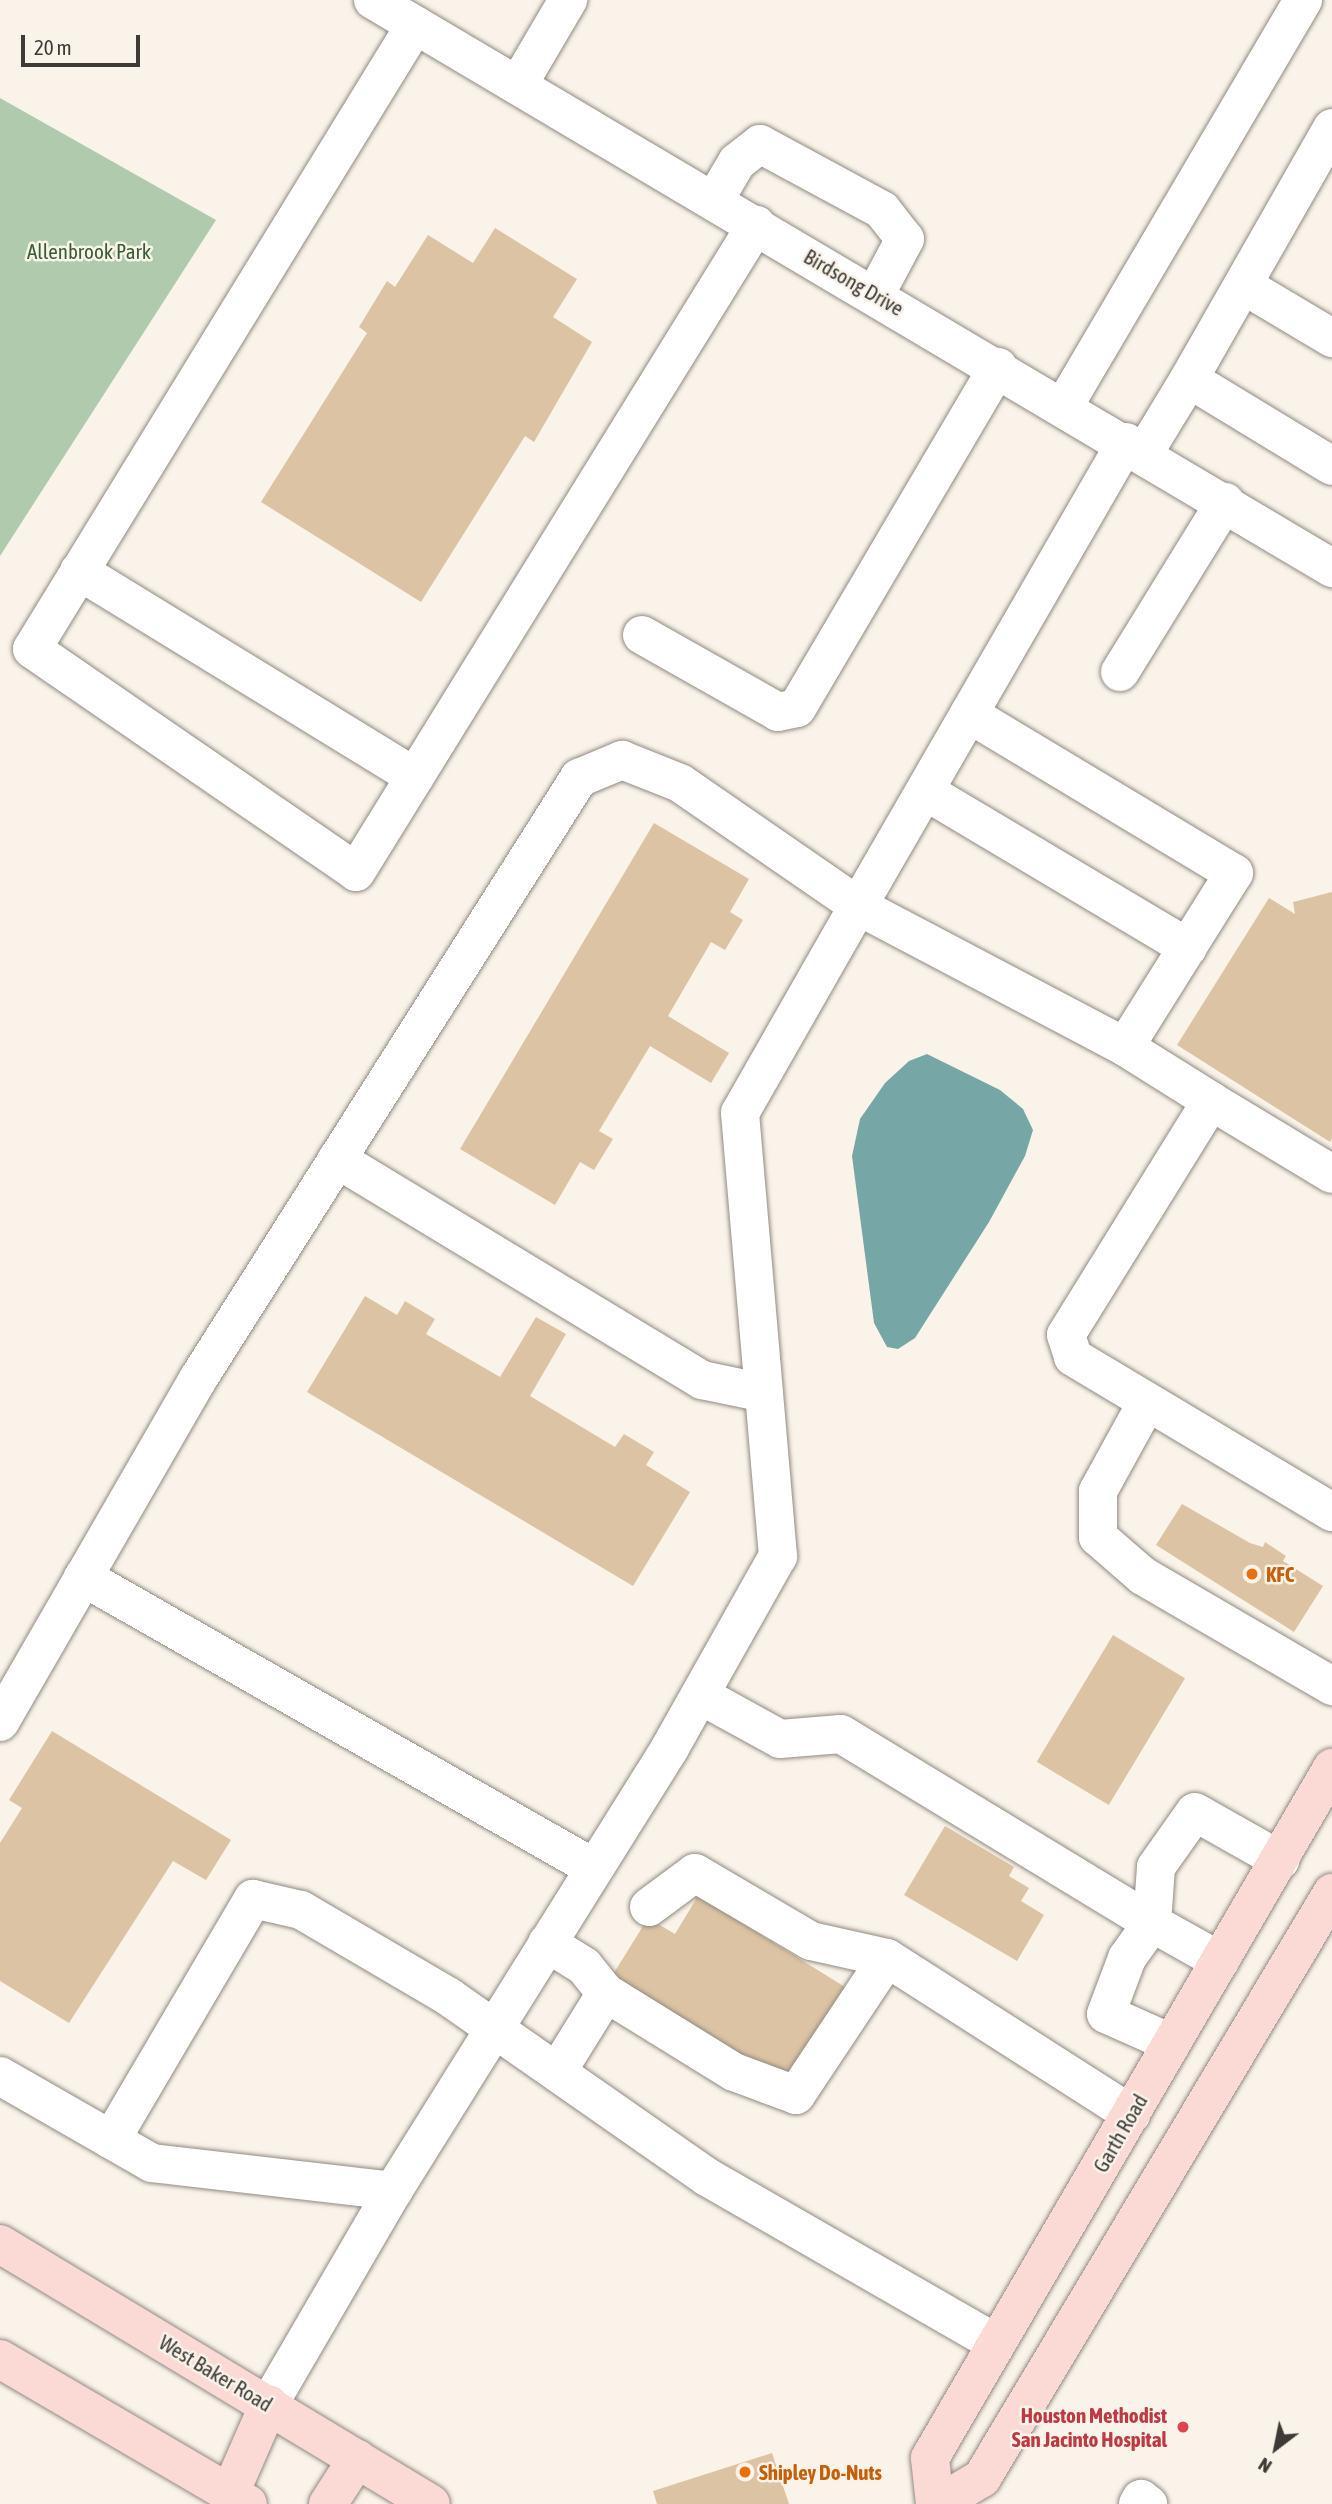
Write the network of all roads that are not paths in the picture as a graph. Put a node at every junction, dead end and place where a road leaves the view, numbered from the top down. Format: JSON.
{"nodes":[{"id":1,"x":373,"y":0,"type":"edge"},
{"id":2,"x":568,"y":0,"type":"edge"},
{"id":3,"x":1303,"y":0,"type":"edge"},
{"id":4,"x":415,"y":25,"type":"junction"},
{"id":5,"x":518,"y":85,"type":"junction"},
{"id":6,"x":1332,"y":128,"type":"edge"},
{"id":7,"x":714,"y":201,"type":"junction"},
{"id":8,"x":756,"y":225,"type":"junction"},
{"id":9,"x":1242,"y":285,"type":"junction"},
{"id":10,"x":875,"y":295,"type":"junction"},
{"id":11,"x":1332,"y":338,"type":"edge"},
{"id":12,"x":998,"y":367,"type":"junction"},
{"id":13,"x":1189,"y":379,"type":"junction"},
{"id":14,"x":1064,"y":406,"type":"junction"},
{"id":15,"x":1135,"y":447,"type":"junction"},
{"id":16,"x":1332,"y":466,"type":"edge"},
{"id":17,"x":1225,"y":502,"type":"junction"},
{"id":18,"x":1332,"y":568,"type":"edge"},
{"id":19,"x":79,"y":571,"type":"junction"},
{"id":20,"x":642,"y":635,"type":"dead end"},
{"id":21,"x":1120,"y":672,"type":"dead end"},
{"id":22,"x":969,"y":714,"type":"junction"},
{"id":23,"x":415,"y":777,"type":"junction"},
{"id":24,"x":925,"y":791,"type":"junction"},
{"id":25,"x":858,"y":906,"type":"junction"},
{"id":26,"x":1188,"y":948,"type":"junction"},
{"id":27,"x":1125,"y":1048,"type":"junction"},
{"id":28,"x":1211,"y":1101,"type":"junction"},
{"id":29,"x":337,"y":1159,"type":"junction"},
{"id":30,"x":1332,"y":1174,"type":"edge"},
{"id":31,"x":764,"y":1393,"type":"junction"},
{"id":32,"x":1147,"y":1402,"type":"junction"},
{"id":33,"x":1205,"y":1437,"type":"junction"},
{"id":34,"x":1332,"y":1512,"type":"edge"},
{"id":35,"x":83,"y":1577,"type":"junction"},
{"id":36,"x":1329,"y":1684,"type":"edge"},
{"id":37,"x":700,"y":1695,"type":"junction"},
{"id":38,"x":0,"y":1722,"type":"edge"},
{"id":39,"x":1332,"y":1768,"type":"edge"},
{"id":40,"x":1280,"y":1860,"type":"junction"},
{"id":41,"x":594,"y":1868,"type":"junction"},
{"id":42,"x":1332,"y":1894,"type":"edge"},
{"id":43,"x":649,"y":1907,"type":"dead end"},
{"id":44,"x":1152,"y":1923,"type":"junction"},
{"id":45,"x":547,"y":1943,"type":"junction"},
{"id":46,"x":887,"y":1958,"type":"junction"},
{"id":47,"x":1220,"y":1962,"type":"junction"},
{"id":48,"x":606,"y":1993,"type":"junction"},
{"id":49,"x":495,"y":2026,"type":"junction"},
{"id":50,"x":1171,"y":2043,"type":"junction"},
{"id":51,"x":557,"y":2072,"type":"junction"},
{"id":52,"x":0,"y":2076,"type":"edge"},
{"id":53,"x":1131,"y":2114,"type":"junction"},
{"id":54,"x":111,"y":2140,"type":"junction"},
{"id":55,"x":393,"y":2191,"type":"junction"},
{"id":56,"x":0,"y":2244,"type":"edge"},
{"id":57,"x":996,"y":2343,"type":"junction"},
{"id":58,"x":0,"y":2359,"type":"edge"},
{"id":59,"x":269,"y":2404,"type":"junction"},
{"id":60,"x":357,"y":2459,"type":"junction"},
{"id":61,"x":239,"y":2498,"type":"edge"},
{"id":62,"x":328,"y":2504,"type":"edge"},
{"id":63,"x":431,"y":2504,"type":"edge"},
{"id":64,"x":937,"y":2504,"type":"edge"},
{"id":65,"x":1138,"y":2504,"type":"edge"},
{"id":66,"x":1148,"y":2504,"type":"edge"}],
"edges":[{"from":1,"to":4,"type":"street","name":"Birdsong Drive"},
{"from":2,"to":5,"type":"street"},
{"from":3,"to":14,"type":"street"},
{"from":4,"to":5,"type":"street","name":"Birdsong Drive"},
{"from":4,"to":19,"type":"street"},
{"from":5,"to":7,"type":"street","name":"Birdsong Drive"},
{"from":6,"to":9,"type":"street"},
{"from":7,"to":8,"type":"street","name":"Birdsong Drive"},
{"from":7,"to":10,"type":"street"},
{"from":8,"to":10,"type":"street","name":"Birdsong Drive"},
{"from":8,"to":23,"type":"street"},
{"from":9,"to":11,"type":"street"},
{"from":9,"to":13,"type":"street"},
{"from":10,"to":12,"type":"street","name":"Birdsong Drive"},
{"from":12,"to":14,"type":"street","name":"Birdsong Drive"},
{"from":12,"to":20,"type":"street"},
{"from":13,"to":15,"type":"street"},
{"from":13,"to":16,"type":"street"},
{"from":14,"to":15,"type":"street","name":"Birdsong Drive"},
{"from":15,"to":17,"type":"street","name":"Birdsong Drive"},
{"from":15,"to":22,"type":"street"},
{"from":17,"to":18,"type":"street","name":"Birdsong Drive"},
{"from":17,"to":21,"type":"street"},
{"from":19,"to":23,"type":"street"},
{"from":19,"to":23,"type":"street"},
{"from":22,"to":24,"type":"street"},
{"from":22,"to":26,"type":"street"},
{"from":24,"to":25,"type":"street"},
{"from":24,"to":26,"type":"street"},
{"from":25,"to":27,"type":"street"},
{"from":25,"to":29,"type":"street"},
{"from":25,"to":31,"type":"street"},
{"from":26,"to":27,"type":"street"},
{"from":27,"to":28,"type":"street"},
{"from":28,"to":30,"type":"street"},
{"from":28,"to":32,"type":"street"},
{"from":29,"to":31,"type":"street"},
{"from":29,"to":35,"type":"street"},
{"from":31,"to":37,"type":"street"},
{"from":32,"to":33,"type":"street"},
{"from":32,"to":36,"type":"street"},
{"from":33,"to":34,"type":"street"},
{"from":33,"to":36,"type":"street"},
{"from":35,"to":38,"type":"street"},
{"from":35,"to":41,"type":"street"},
{"from":37,"to":41,"type":"street"},
{"from":37,"to":44,"type":"street"},
{"from":39,"to":40,"type":"main road","name":"Garth Road"},
{"from":40,"to":44,"type":"street"},
{"from":40,"to":47,"type":"main road","name":"Garth Road"},
{"from":41,"to":45,"type":"street"},
{"from":42,"to":64,"type":"main road","name":"Garth Road"},
{"from":43,"to":46,"type":"street"},
{"from":44,"to":47,"type":"street"},
{"from":44,"to":50,"type":"street"},
{"from":45,"to":48,"type":"street"},
{"from":45,"to":49,"type":"street"},
{"from":46,"to":48,"type":"street"},
{"from":46,"to":53,"type":"street"},
{"from":47,"to":50,"type":"main road","name":"Garth Road"},
{"from":48,"to":51,"type":"street"},
{"from":49,"to":51,"type":"street"},
{"from":49,"to":54,"type":"street"},
{"from":49,"to":55,"type":"street"},
{"from":50,"to":53,"type":"main road","name":"Garth Road"},
{"from":51,"to":57,"type":"street"},
{"from":52,"to":54,"type":"street"},
{"from":53,"to":57,"type":"main road","name":"Garth Road"},
{"from":54,"to":55,"type":"street"},
{"from":55,"to":59,"type":"street"},
{"from":56,"to":59,"type":"main road","name":"West Baker Road"},
{"from":57,"to":64,"type":"main road","name":"Garth Road"},
{"from":58,"to":61,"type":"main road"},
{"from":59,"to":60,"type":"main road","name":"West Baker Road"},
{"from":59,"to":61,"type":"main road"},
{"from":60,"to":62,"type":"main road"},
{"from":60,"to":63,"type":"main road","name":"West Baker Road"},
{"from":65,"to":66,"type":"street"}]}
